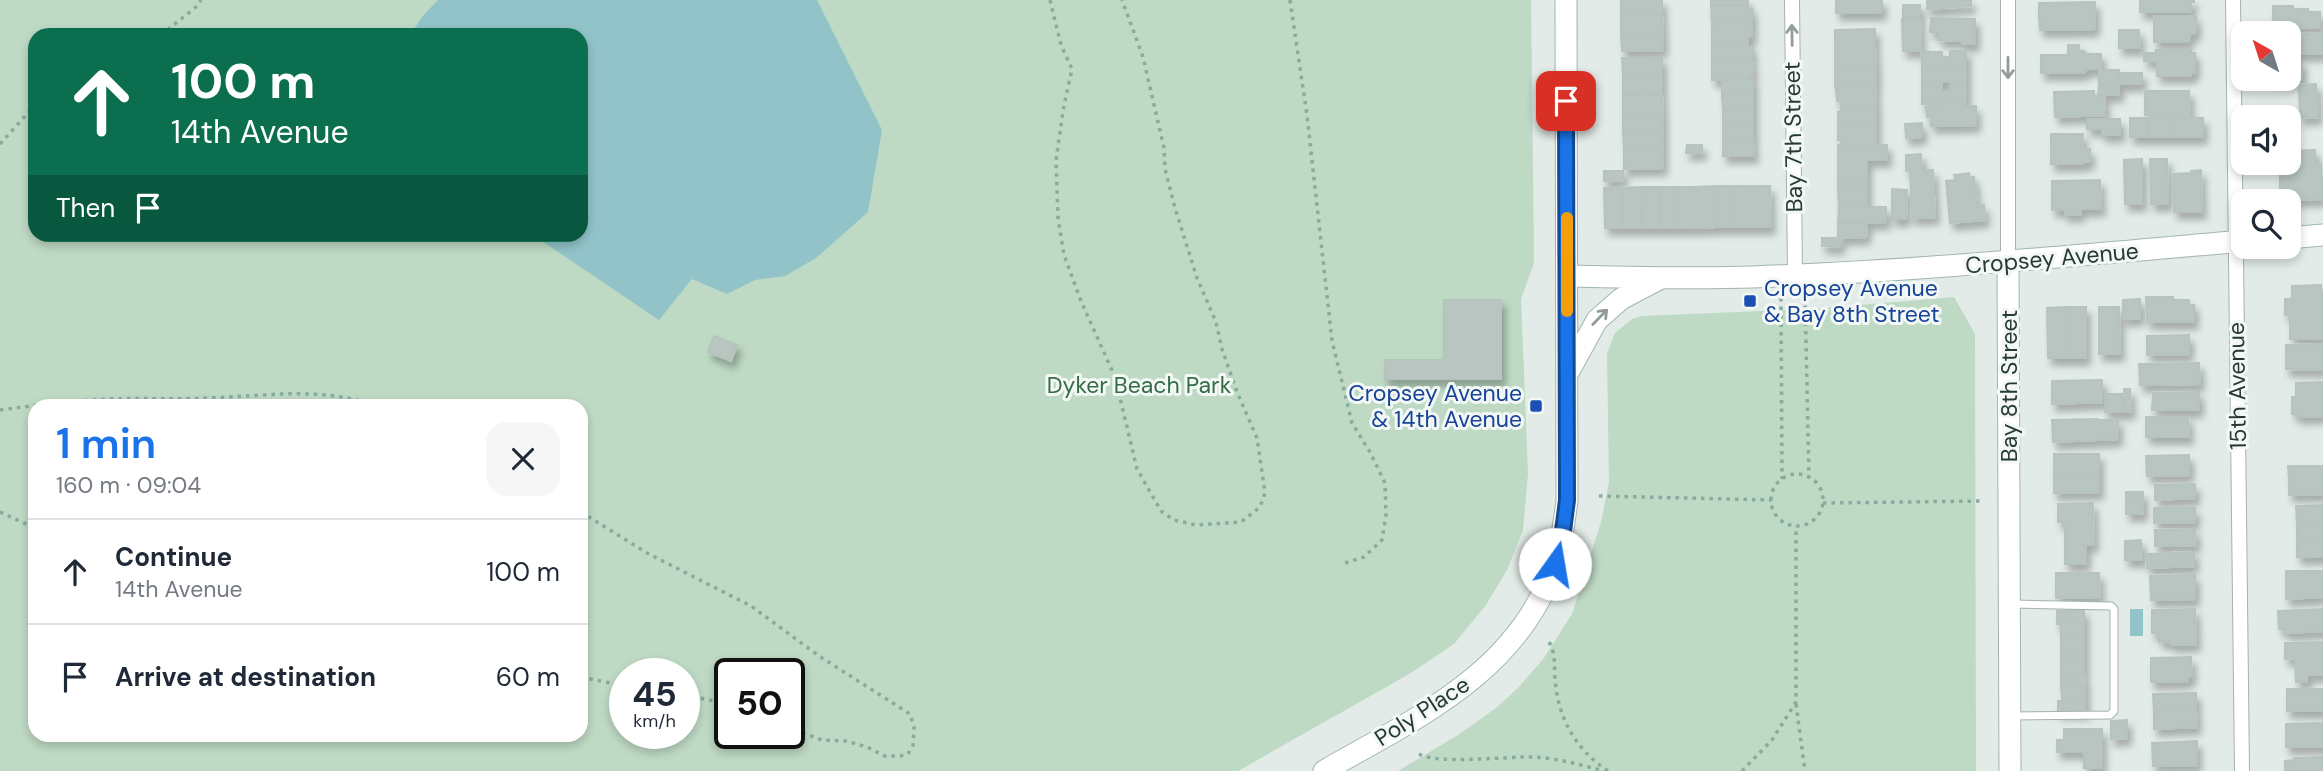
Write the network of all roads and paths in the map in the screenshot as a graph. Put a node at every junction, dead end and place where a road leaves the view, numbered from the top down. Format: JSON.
{"nodes":[{"id":1,"x":201,"y":0,"type":"edge"},
{"id":2,"x":1049,"y":0,"type":"edge"},
{"id":3,"x":1122,"y":0,"type":"edge"},
{"id":4,"x":1290,"y":0,"type":"edge"},
{"id":5,"x":1566,"y":0,"type":"edge"},
{"id":6,"x":1792,"y":0,"type":"edge"},
{"id":7,"x":2008,"y":0,"type":"edge"},
{"id":8,"x":2234,"y":0,"type":"edge"},
{"id":9,"x":170,"y":28,"type":"edge"},
{"id":10,"x":28,"y":113,"type":"edge"},
{"id":11,"x":0,"y":144,"type":"edge"},
{"id":12,"x":2239,"y":189,"type":"edge"},
{"id":13,"x":2323,"y":235,"type":"edge"},
{"id":14,"x":2301,"y":237,"type":"edge"},
{"id":15,"x":2231,"y":243,"type":"edge"},
{"id":16,"x":2240,"y":259,"type":"edge"},
{"id":17,"x":2008,"y":262,"type":"junction"},
{"id":18,"x":1795,"y":275,"type":"junction"},
{"id":19,"x":1567,"y":276,"type":"junction"},
{"id":20,"x":1663,"y":277,"type":"junction"},
{"id":21,"x":1805,"y":297,"type":"dead end"},
{"id":22,"x":1781,"y":298,"type":"dead end"},
{"id":23,"x":1566,"y":376,"type":"junction"},
{"id":24,"x":92,"y":399,"type":"edge"},
{"id":25,"x":357,"y":399,"type":"edge"},
{"id":26,"x":28,"y":407,"type":"edge"},
{"id":27,"x":0,"y":410,"type":"edge"},
{"id":28,"x":1809,"y":477,"type":"junction"},
{"id":29,"x":1782,"y":479,"type":"junction"},
{"id":30,"x":1599,"y":496,"type":"dead end"},
{"id":31,"x":1771,"y":500,"type":"junction"},
{"id":32,"x":1981,"y":501,"type":"dead end"},
{"id":33,"x":1823,"y":503,"type":"junction"},
{"id":34,"x":0,"y":512,"type":"edge"},
{"id":35,"x":588,"y":516,"type":"edge"},
{"id":36,"x":28,"y":525,"type":"edge"},
{"id":37,"x":1796,"y":526,"type":"junction"},
{"id":38,"x":1345,"y":563,"type":"dead end"},
{"id":39,"x":2010,"y":604,"type":"junction"},
{"id":40,"x":1549,"y":642,"type":"dead end"},
{"id":41,"x":588,"y":678,"type":"edge"},
{"id":42,"x":609,"y":683,"type":"edge"},
{"id":43,"x":1796,"y":702,"type":"junction"},
{"id":44,"x":2010,"y":716,"type":"junction"},
{"id":45,"x":805,"y":734,"type":"edge"},
{"id":46,"x":1419,"y":754,"type":"dead end"},
{"id":47,"x":1324,"y":771,"type":"edge"},
{"id":48,"x":1606,"y":771,"type":"edge"},
{"id":49,"x":1742,"y":771,"type":"edge"},
{"id":50,"x":1805,"y":771,"type":"edge"},
{"id":51,"x":2010,"y":771,"type":"edge"},
{"id":52,"x":2242,"y":771,"type":"edge"}],
"edges":[{"from":1,"to":9,"type":"path"},
{"from":2,"to":3,"type":"path"},
{"from":4,"to":38,"type":"path"},
{"from":5,"to":19,"type":"main road","name":"Poly Place"},
{"from":18,"to":6,"type":"street","name":"Bay 7th Street","one_way":true},
{"from":7,"to":17,"type":"street","name":"Bay 8th Street","one_way":true},
{"from":8,"to":12,"type":"street","name":"15th Avenue"},
{"from":10,"to":11,"type":"path"},
{"from":13,"to":14,"type":"main road"},
{"from":15,"to":17,"type":"main road","name":"Cropsey Avenue"},
{"from":16,"to":52,"type":"street","name":"15th Avenue"},
{"from":17,"to":18,"type":"main road","name":"Cropsey Avenue"},
{"from":17,"to":39,"type":"main road","name":"Bay 8th Street"},
{"from":18,"to":20,"type":"main road","name":"Cropsey Avenue"},
{"from":19,"to":20,"type":"main road","name":"Cropsey Avenue"},
{"from":19,"to":23,"type":"main road","name":"Poly Place"},
{"from":23,"to":20,"type":"main road","one_way":true},
{"from":21,"to":28,"type":"path"},
{"from":22,"to":29,"type":"path"},
{"from":23,"to":47,"type":"main road","name":"Poly Place"},
{"from":24,"to":25,"type":"path"},
{"from":26,"to":27,"type":"path"},
{"from":28,"to":29,"type":"path"},
{"from":28,"to":33,"type":"path"},
{"from":29,"to":31,"type":"path"},
{"from":30,"to":31,"type":"path"},
{"from":31,"to":37,"type":"path"},
{"from":32,"to":33,"type":"path"},
{"from":33,"to":37,"type":"path"},
{"from":34,"to":36,"type":"path"},
{"from":35,"to":45,"type":"path"},
{"from":37,"to":43,"type":"path"},
{"from":39,"to":44,"type":"main road","name":"Bay 8th Street"},
{"from":39,"to":44,"type":"lane"},
{"from":40,"to":48,"type":"path"},
{"from":41,"to":42,"type":"path"},
{"from":43,"to":49,"type":"path"},
{"from":43,"to":50,"type":"path"},
{"from":44,"to":51,"type":"main road","name":"Bay 8th Street"},
{"from":46,"to":48,"type":"path"}]}
